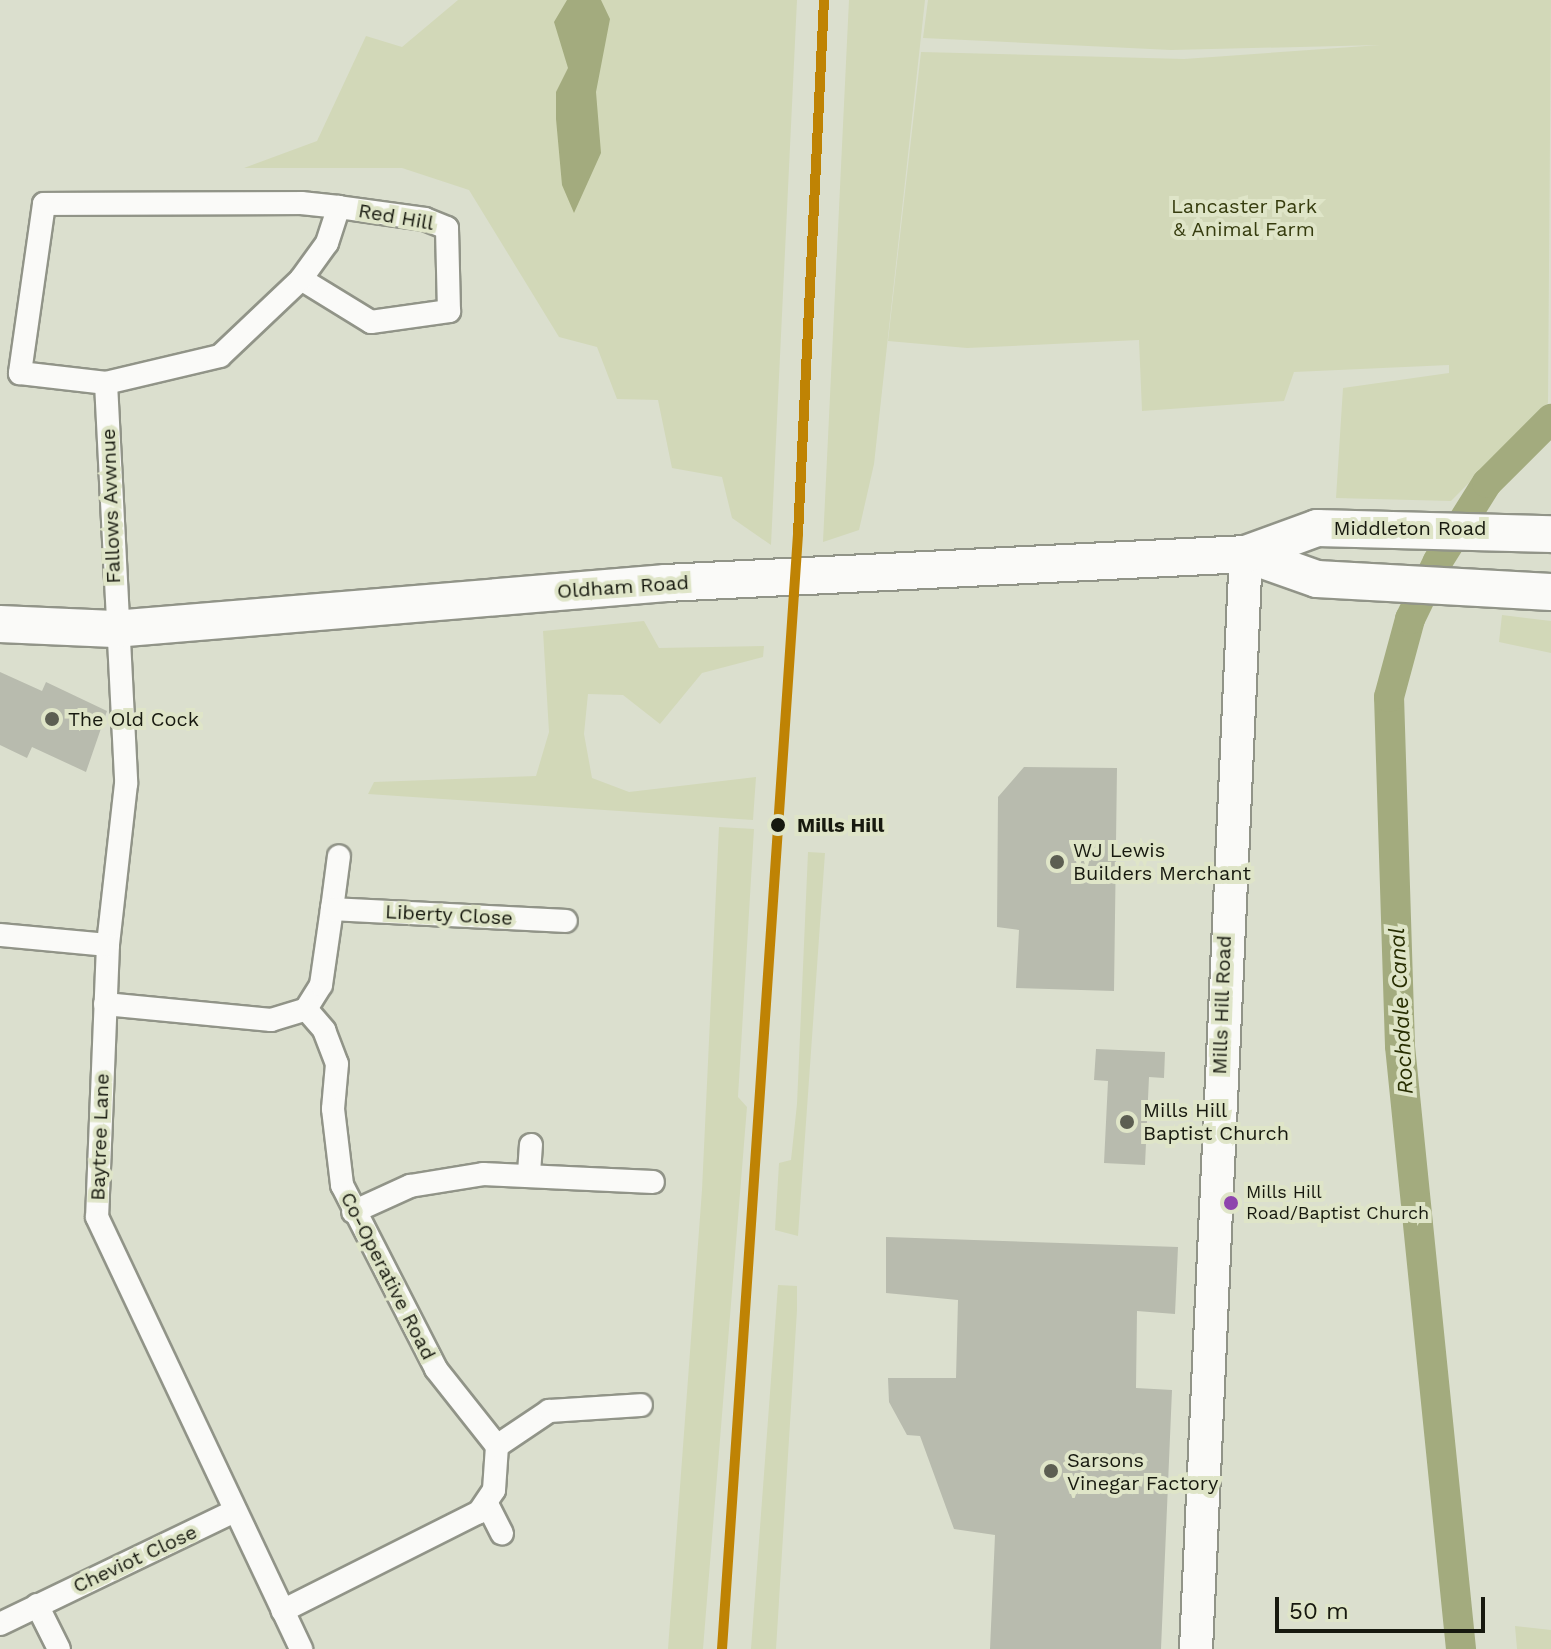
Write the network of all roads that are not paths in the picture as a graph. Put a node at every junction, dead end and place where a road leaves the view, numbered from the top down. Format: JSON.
{"nodes":[{"id":1,"x":339,"y":207,"type":"junction"},
{"id":2,"x":301,"y":279,"type":"junction"},
{"id":3,"x":106,"y":383,"type":"junction"},
{"id":4,"x":1542,"y":532,"type":"edge"},
{"id":5,"x":1246,"y":554,"type":"junction"},
{"id":6,"x":1551,"y":592,"type":"edge"},
{"id":7,"x":0,"y":624,"type":"edge"},
{"id":8,"x":114,"y":629,"type":"junction"},
{"id":9,"x":339,"y":856,"type":"dead end"},
{"id":10,"x":332,"y":909,"type":"junction"},
{"id":11,"x":566,"y":921,"type":"dead end"},
{"id":12,"x":0,"y":935,"type":"edge"},
{"id":13,"x":108,"y":945,"type":"junction"},
{"id":14,"x":105,"y":1004,"type":"junction"},
{"id":15,"x":306,"y":1009,"type":"junction"},
{"id":16,"x":531,"y":1145,"type":"dead end"},
{"id":17,"x":529,"y":1173,"type":"junction"},
{"id":18,"x":653,"y":1182,"type":"dead end"},
{"id":19,"x":353,"y":1212,"type":"junction"},
{"id":20,"x":641,"y":1405,"type":"dead end"},
{"id":21,"x":497,"y":1446,"type":"junction"},
{"id":22,"x":487,"y":1504,"type":"junction"},
{"id":23,"x":233,"y":1512,"type":"junction"},
{"id":24,"x":502,"y":1533,"type":"dead end"},
{"id":25,"x":37,"y":1605,"type":"junction"},
{"id":26,"x":282,"y":1611,"type":"junction"},
{"id":27,"x":0,"y":1624,"type":"edge"},
{"id":28,"x":59,"y":1649,"type":"edge"},
{"id":29,"x":301,"y":1649,"type":"edge"},
{"id":30,"x":1196,"y":1649,"type":"edge"}],
"edges":[{"from":1,"to":2,"type":"street"},
{"from":1,"to":2,"type":"street","name":"Red Hill"},
{"from":1,"to":3,"type":"street"},
{"from":2,"to":3,"type":"street"},
{"from":3,"to":8,"type":"street","name":"Fallows Avwnue"},
{"from":4,"to":5,"type":"main road","name":"Middleton Road"},
{"from":5,"to":6,"type":"main road"},
{"from":5,"to":8,"type":"main road","name":"Oldham Road"},
{"from":5,"to":30,"type":"street","name":"Mills Hill Road"},
{"from":7,"to":8,"type":"main road","name":"Oldham Road"},
{"from":8,"to":13,"type":"street","name":"Baytree Lane"},
{"from":9,"to":10,"type":"street"},
{"from":10,"to":11,"type":"street","name":"Liberty Close"},
{"from":10,"to":15,"type":"street"},
{"from":12,"to":13,"type":"street"},
{"from":13,"to":14,"type":"street","name":"Baytree Lane"},
{"from":14,"to":15,"type":"street"},
{"from":14,"to":23,"type":"street","name":"Baytree Lane"},
{"from":15,"to":19,"type":"street","name":"Co-Operative Road"},
{"from":16,"to":17,"type":"street"},
{"from":17,"to":18,"type":"street"},
{"from":17,"to":19,"type":"street"},
{"from":19,"to":21,"type":"street","name":"Co-Operative Road"},
{"from":20,"to":21,"type":"street"},
{"from":21,"to":22,"type":"street"},
{"from":22,"to":24,"type":"street"},
{"from":22,"to":26,"type":"street"},
{"from":23,"to":25,"type":"street","name":"Cheviot Close"},
{"from":23,"to":26,"type":"street","name":"Baytree Lane"},
{"from":25,"to":27,"type":"street","name":"Cheviot Close"},
{"from":25,"to":28,"type":"street"},
{"from":26,"to":29,"type":"street","name":"Baytree Lane"}]}
